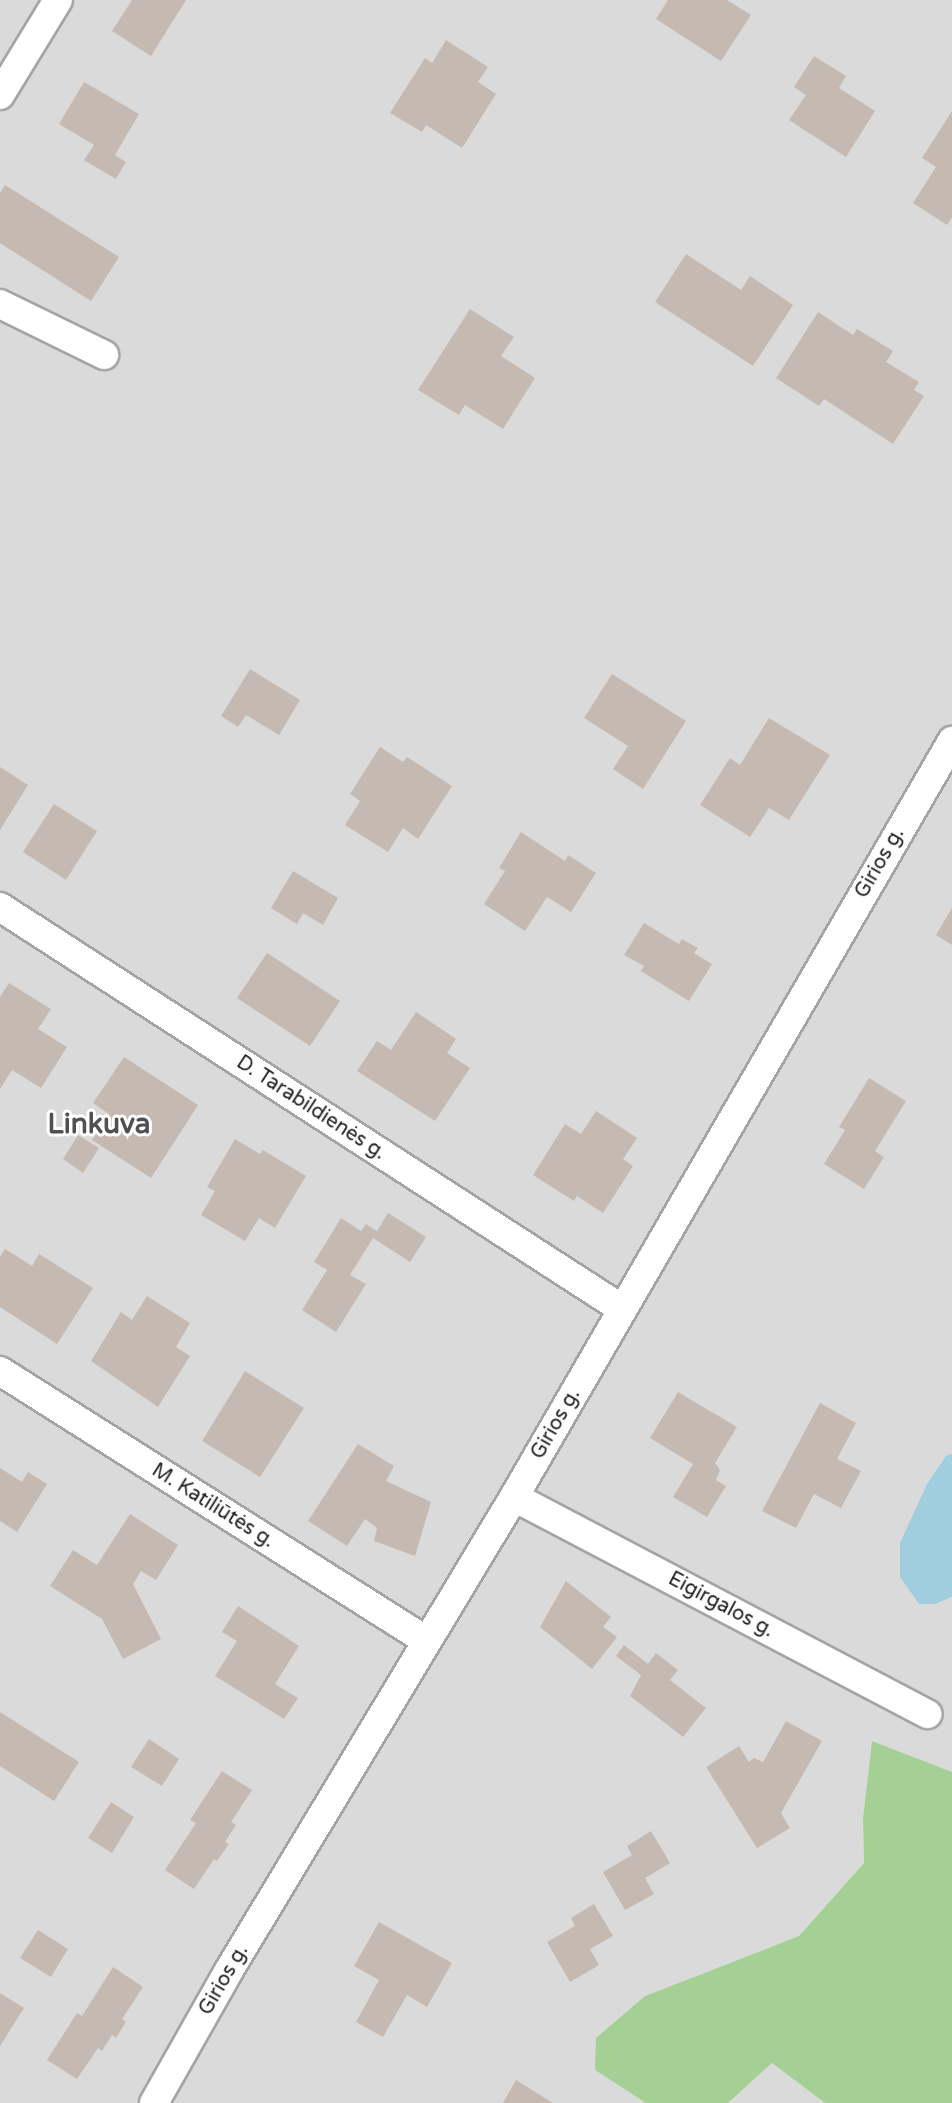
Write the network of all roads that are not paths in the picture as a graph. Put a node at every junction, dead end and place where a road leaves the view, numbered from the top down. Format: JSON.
{"nodes":[{"id":1,"x":58,"y":0,"type":"edge"},
{"id":2,"x":0,"y":95,"type":"edge"},
{"id":3,"x":0,"y":304,"type":"edge"},
{"id":4,"x":104,"y":355,"type":"dead end"},
{"id":5,"x":952,"y":741,"type":"edge"},
{"id":6,"x":0,"y":907,"type":"edge"},
{"id":7,"x":622,"y":1309,"type":"junction"},
{"id":8,"x":0,"y":1371,"type":"edge"},
{"id":9,"x":514,"y":1497,"type":"junction"},
{"id":10,"x":427,"y":1641,"type":"junction"},
{"id":11,"x":928,"y":1714,"type":"dead end"},
{"id":12,"x":154,"y":2103,"type":"edge"}],
"edges":[{"from":1,"to":2,"type":"street"},
{"from":3,"to":4,"type":"street"},
{"from":5,"to":7,"type":"street","name":"Girios g."},
{"from":6,"to":7,"type":"street","name":"D. Tarabildienės g."},
{"from":7,"to":9,"type":"street","name":"Girios g."},
{"from":8,"to":10,"type":"street","name":"M. Katiliūtės g."},
{"from":9,"to":10,"type":"street","name":"Girios g."},
{"from":9,"to":11,"type":"street","name":"Eigirgalos g."},
{"from":10,"to":12,"type":"street","name":"Girios g."}]}
